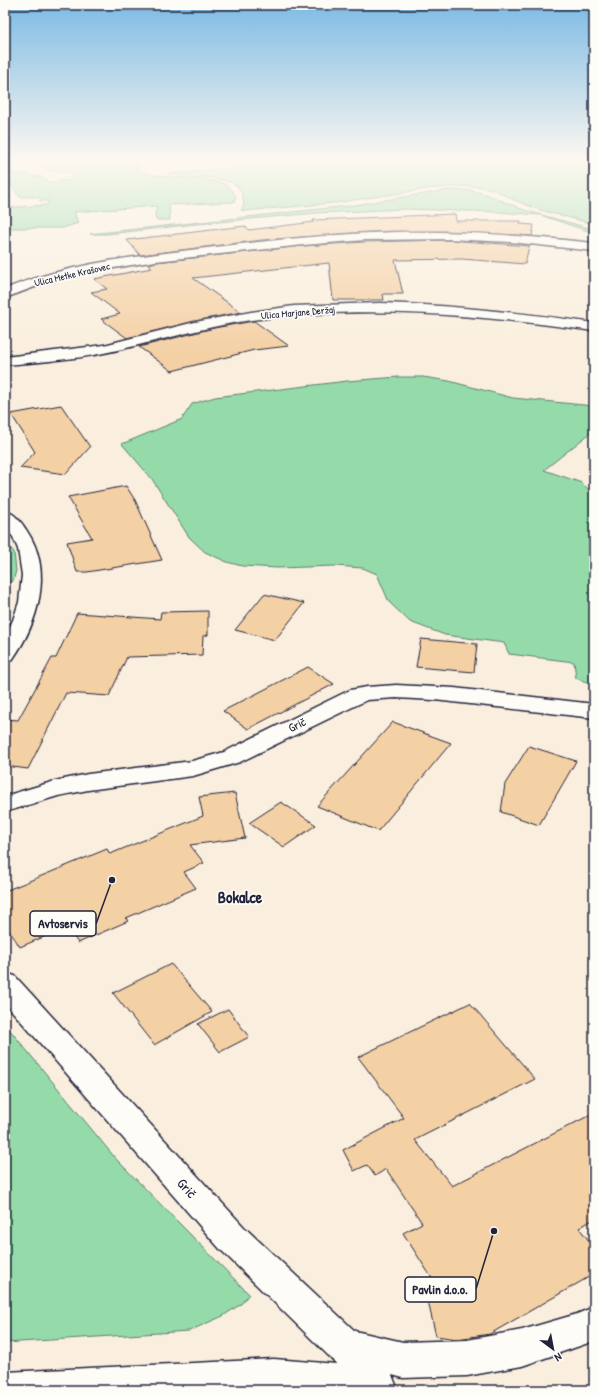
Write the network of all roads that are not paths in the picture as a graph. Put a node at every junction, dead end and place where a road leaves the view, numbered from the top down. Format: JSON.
{"nodes":[{"id":1,"x":594,"y":247,"type":"edge"},
{"id":2,"x":5,"y":294,"type":"edge"},
{"id":3,"x":594,"y":327,"type":"edge"},
{"id":4,"x":5,"y":361,"type":"edge"},
{"id":5,"x":5,"y":516,"type":"edge"},
{"id":6,"x":5,"y":656,"type":"edge"},
{"id":7,"x":594,"y":711,"type":"edge"},
{"id":8,"x":5,"y":804,"type":"edge"},
{"id":9,"x":5,"y":984,"type":"edge"},
{"id":10,"x":594,"y":1324,"type":"edge"},
{"id":11,"x":345,"y":1346,"type":"junction"},
{"id":12,"x":378,"y":1388,"type":"edge"},
{"id":13,"x":5,"y":1390,"type":"edge"}],
"edges":[{"from":1,"to":2,"type":"street","name":"Ulica Metke Krašovec"},
{"from":3,"to":4,"type":"street","name":"Ulica Marjane Deržaj"},
{"from":5,"to":6,"type":"street"},
{"from":7,"to":8,"type":"street","name":"Grič"},
{"from":9,"to":11,"type":"street","name":"Grič"},
{"from":10,"to":11,"type":"street"},
{"from":11,"to":12,"type":"street","name":"Grič"},
{"from":12,"to":13,"type":"street"}]}
